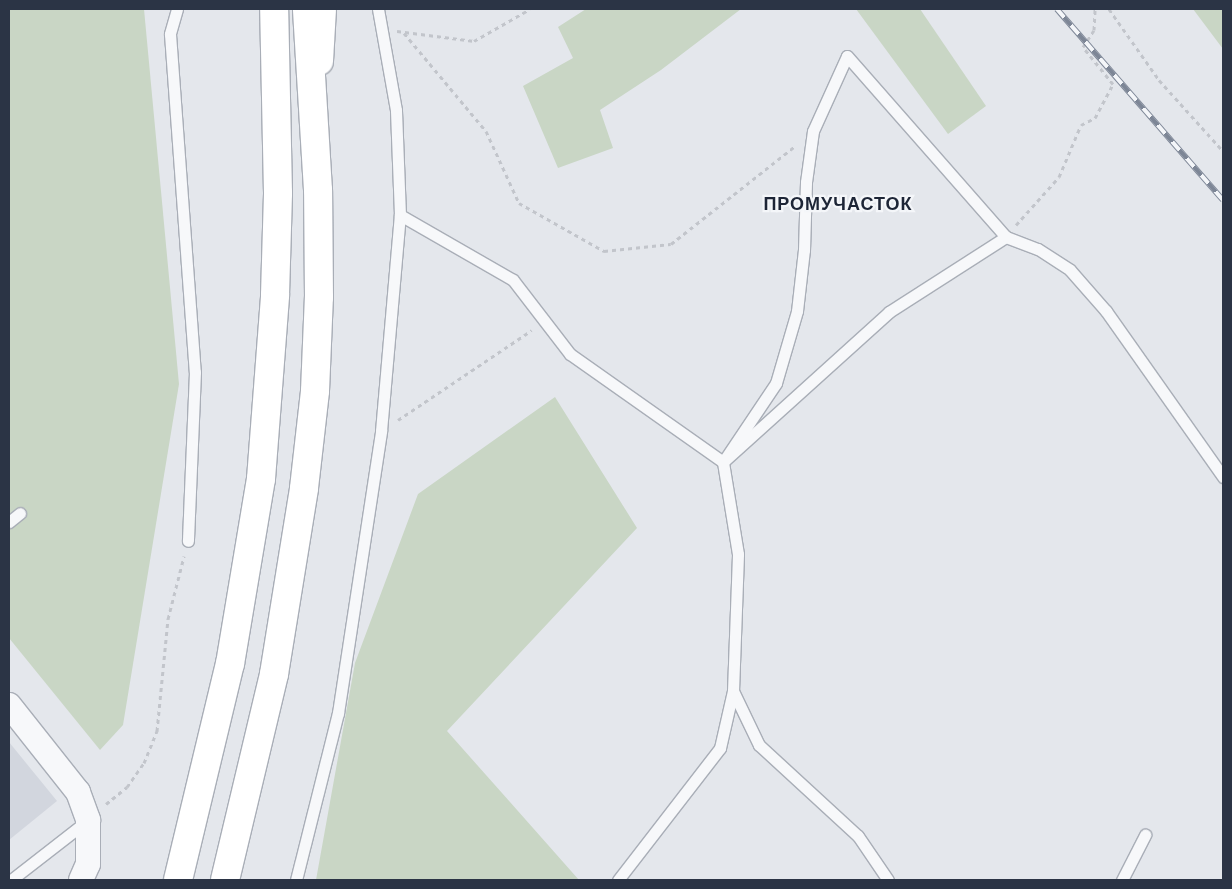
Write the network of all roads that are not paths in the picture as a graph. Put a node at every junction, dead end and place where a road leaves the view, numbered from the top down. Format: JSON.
{"nodes":[{"id":1,"x":177,"y":9,"type":"edge"},
{"id":2,"x":274,"y":9,"type":"edge"},
{"id":3,"x":308,"y":9,"type":"edge"},
{"id":4,"x":322,"y":9,"type":"edge"},
{"id":5,"x":378,"y":9,"type":"edge"},
{"id":6,"x":316,"y":120,"type":"junction"},
{"id":7,"x":400,"y":215,"type":"junction"},
{"id":8,"x":1006,"y":237,"type":"junction"},
{"id":9,"x":724,"y":462,"type":"junction"},
{"id":10,"x":1223,"y":476,"type":"edge"},
{"id":11,"x":20,"y":513,"type":"dead end"},
{"id":12,"x":9,"y":522,"type":"edge"},
{"id":13,"x":188,"y":541,"type":"road end"},
{"id":14,"x":733,"y":691,"type":"junction"},
{"id":15,"x":9,"y":705,"type":"edge"},
{"id":16,"x":88,"y":820,"type":"junction"},
{"id":17,"x":1145,"y":834,"type":"dead end"},
{"id":18,"x":12,"y":880,"type":"edge"},
{"id":19,"x":81,"y":880,"type":"edge"},
{"id":20,"x":178,"y":880,"type":"edge"},
{"id":21,"x":225,"y":880,"type":"edge"},
{"id":22,"x":296,"y":880,"type":"edge"},
{"id":23,"x":618,"y":880,"type":"edge"},
{"id":24,"x":888,"y":880,"type":"edge"},
{"id":25,"x":1122,"y":880,"type":"edge"}],
"edges":[{"from":1,"to":13,"type":"lane"},
{"from":2,"to":20,"type":"main road"},
{"from":3,"to":6,"type":"main road"},
{"from":4,"to":6,"type":"main road"},
{"from":5,"to":7,"type":"lane"},
{"from":6,"to":21,"type":"main road"},
{"from":7,"to":9,"type":"lane"},
{"from":7,"to":22,"type":"lane"},
{"from":8,"to":9,"type":"lane"},
{"from":8,"to":9,"type":"lane"},
{"from":8,"to":10,"type":"lane"},
{"from":9,"to":14,"type":"lane"},
{"from":11,"to":12,"type":"lane"},
{"from":14,"to":23,"type":"lane"},
{"from":14,"to":24,"type":"lane"},
{"from":15,"to":16,"type":"street"},
{"from":16,"to":18,"type":"lane"},
{"from":16,"to":19,"type":"street"},
{"from":17,"to":25,"type":"lane"}]}
